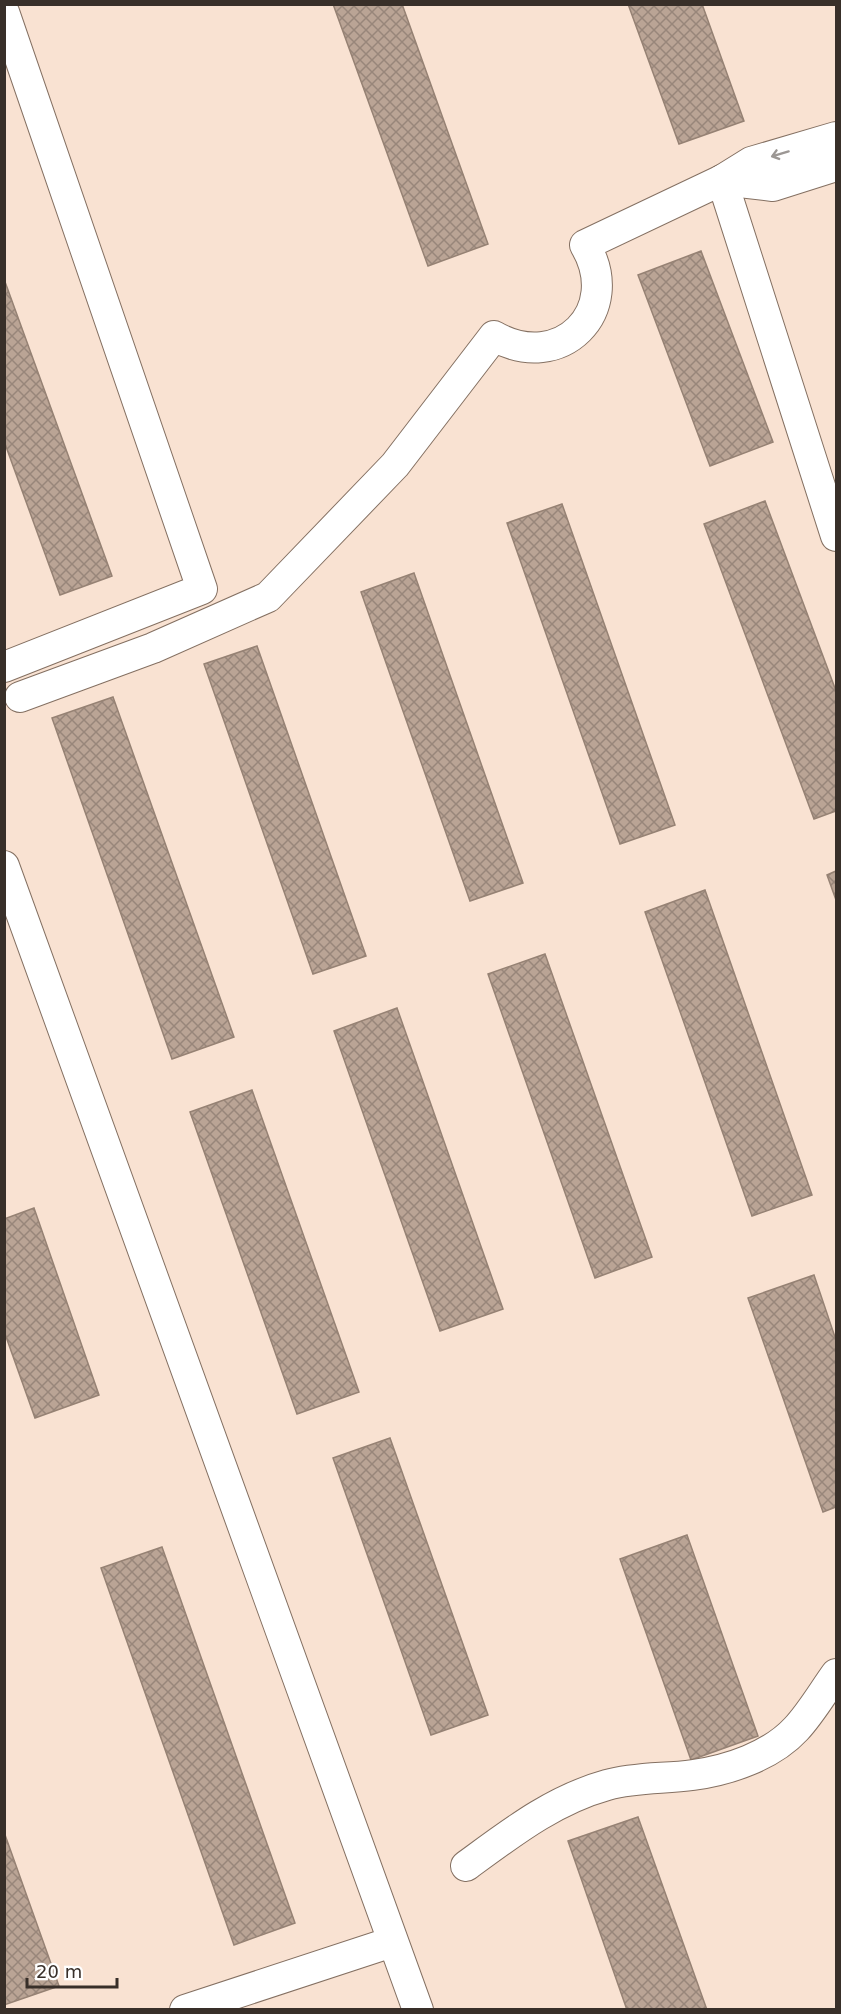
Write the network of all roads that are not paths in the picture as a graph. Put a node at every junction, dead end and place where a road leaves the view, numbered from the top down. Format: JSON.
{"nodes":[{"id":1,"x":4,"y":12,"type":"edge"},
{"id":2,"x":837,"y":137,"type":"edge"},
{"id":3,"x":837,"y":165,"type":"edge"},
{"id":4,"x":722,"y":180,"type":"junction"},
{"id":5,"x":837,"y":536,"type":"edge"},
{"id":6,"x":4,"y":667,"type":"edge"},
{"id":7,"x":20,"y":697,"type":"dead end"},
{"id":8,"x":4,"y":866,"type":"edge"},
{"id":9,"x":837,"y":1674,"type":"edge"},
{"id":10,"x":466,"y":1866,"type":"dead end"},
{"id":11,"x":392,"y":1942,"type":"junction"},
{"id":12,"x":185,"y":2010,"type":"edge"},
{"id":13,"x":418,"y":2010,"type":"edge"}],
"edges":[{"from":1,"to":6,"type":"street"},
{"from":2,"to":4,"type":"street","one_way":true},
{"from":3,"to":4,"type":"street"},
{"from":4,"to":5,"type":"street"},
{"from":4,"to":7,"type":"street"},
{"from":8,"to":11,"type":"street"},
{"from":9,"to":10,"type":"street"},
{"from":11,"to":12,"type":"street"},
{"from":11,"to":13,"type":"street"}]}
